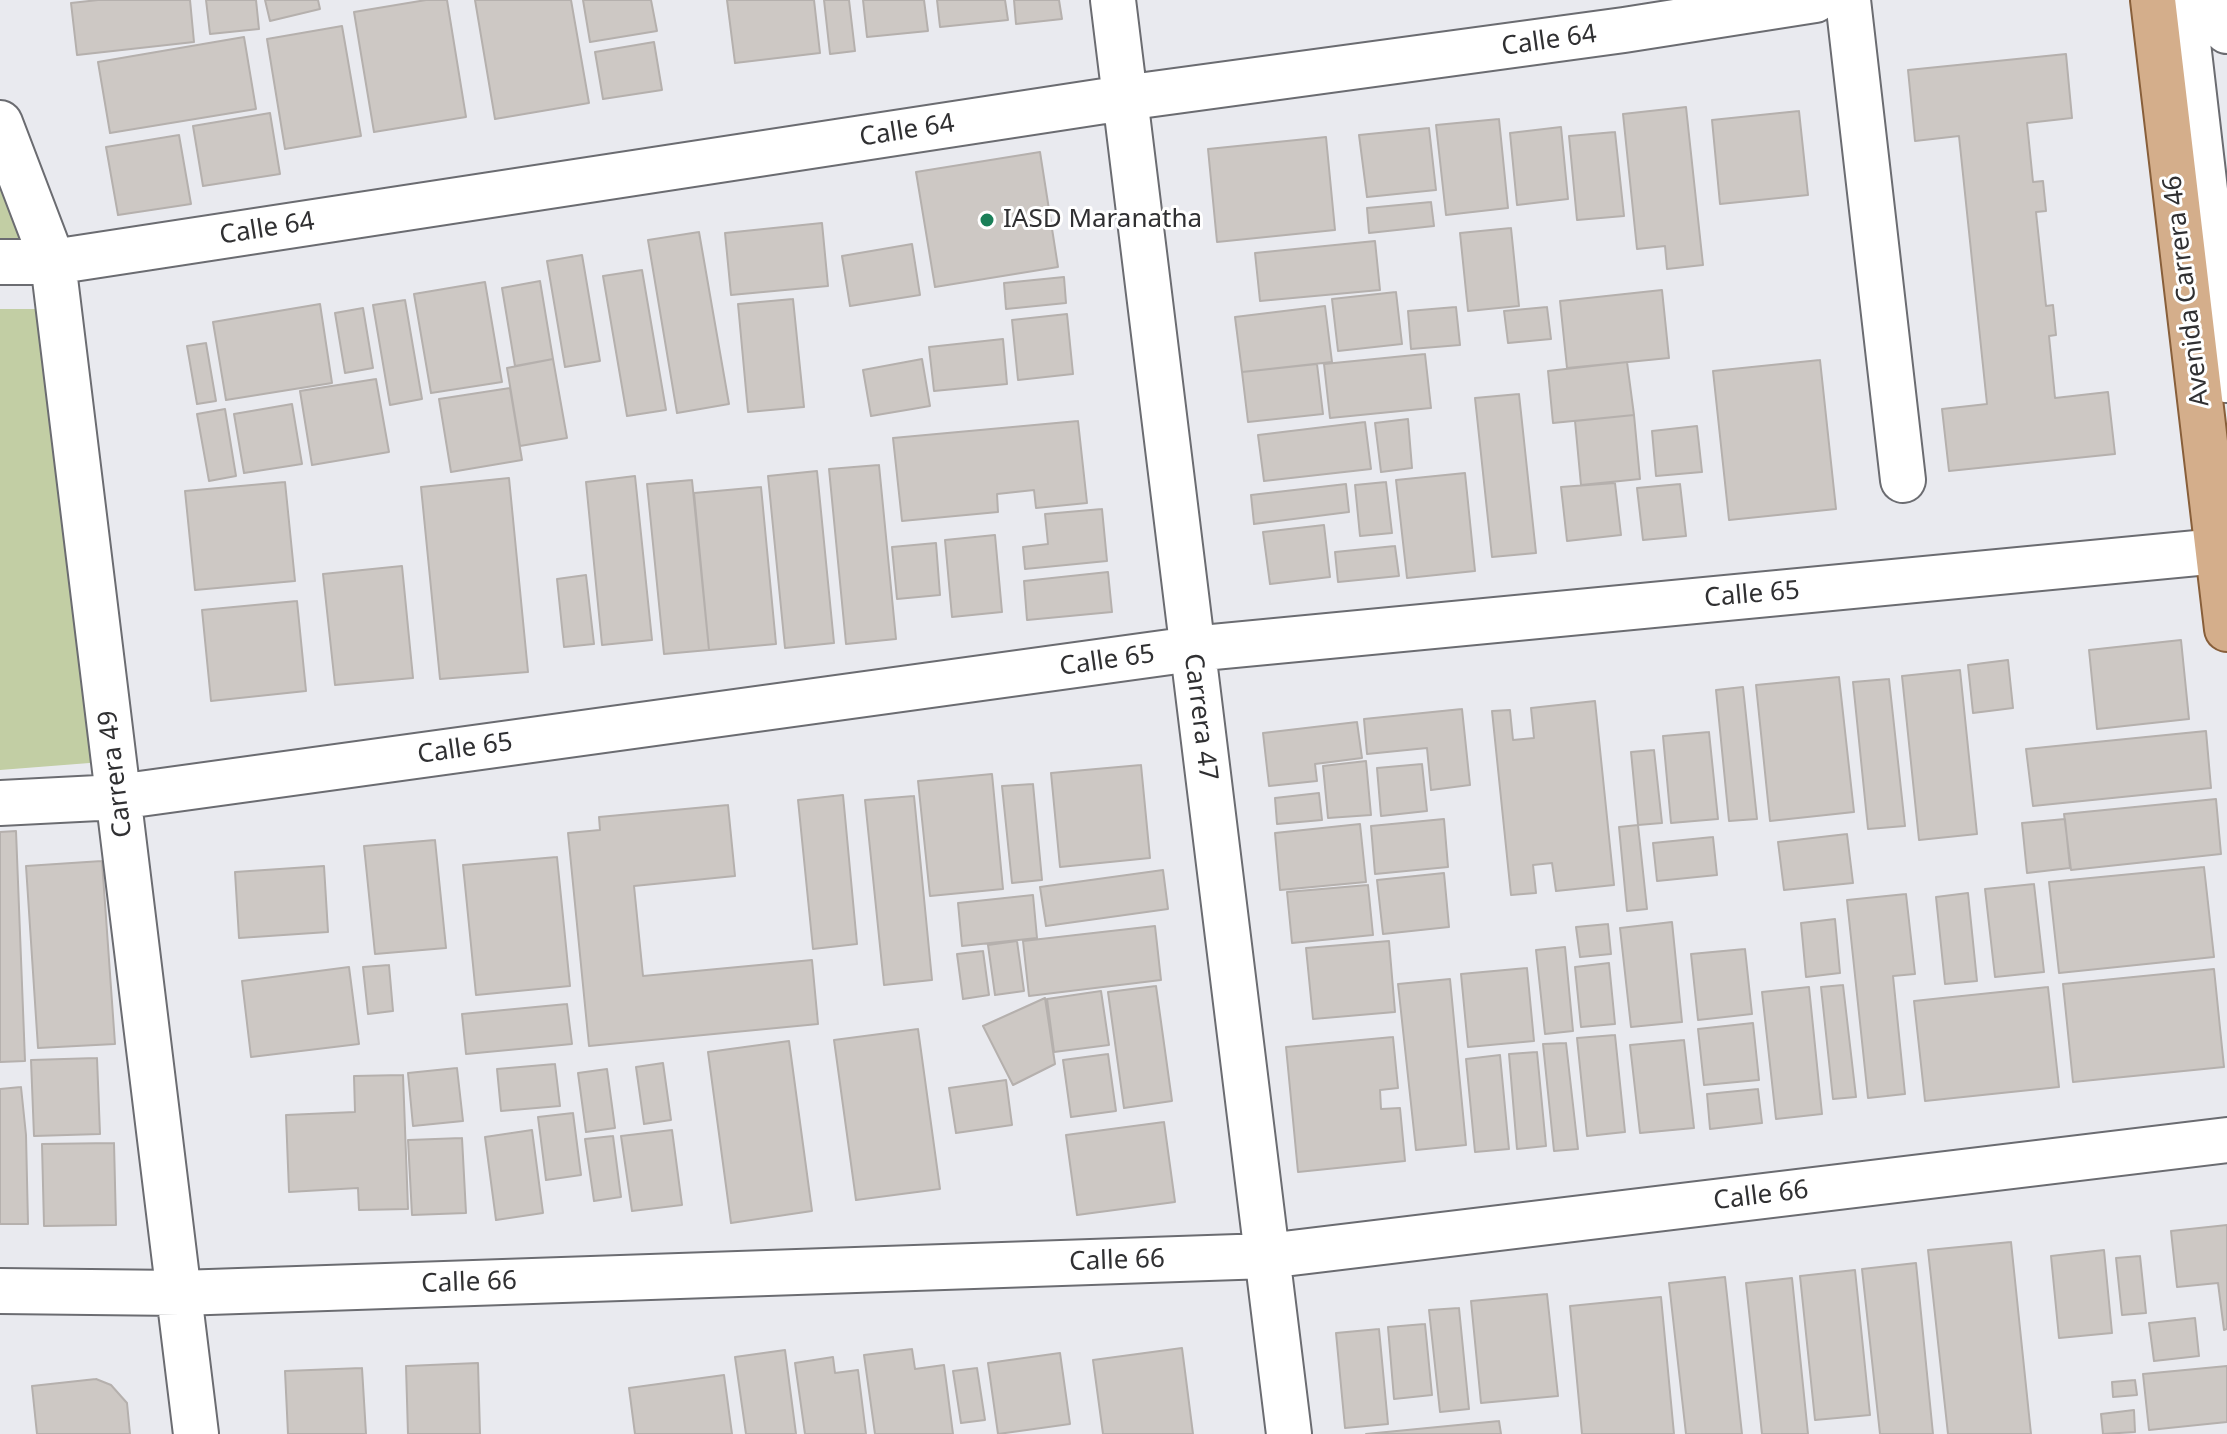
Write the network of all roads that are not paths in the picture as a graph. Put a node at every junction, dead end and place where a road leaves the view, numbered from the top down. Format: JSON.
{"nodes":[{"id":1,"x":1113,"y":0,"type":"edge"},
{"id":2,"x":1815,"y":0,"type":"edge"},
{"id":3,"x":1848,"y":0,"type":"edge"},
{"id":4,"x":2153,"y":0,"type":"edge"},
{"id":5,"x":2183,"y":0,"type":"edge"},
{"id":6,"x":2223,"y":0,"type":"edge"},
{"id":7,"x":2227,"y":31,"type":"edge"},
{"id":8,"x":1124,"y":98,"type":"junction"},
{"id":9,"x":0,"y":123,"type":"edge"},
{"id":10,"x":0,"y":262,"type":"edge"},
{"id":11,"x":53,"y":262,"type":"junction"},
{"id":12,"x":2227,"y":380,"type":"edge"},
{"id":13,"x":1903,"y":480,"type":"dead end"},
{"id":14,"x":2218,"y":551,"type":"junction"},
{"id":15,"x":2227,"y":629,"type":"edge"},
{"id":16,"x":1192,"y":649,"type":"junction"},
{"id":17,"x":118,"y":797,"type":"junction"},
{"id":18,"x":0,"y":803,"type":"edge"},
{"id":19,"x":2227,"y":1140,"type":"edge"},
{"id":20,"x":1267,"y":1256,"type":"junction"},
{"id":21,"x":0,"y":1291,"type":"edge"},
{"id":22,"x":180,"y":1293,"type":"junction"},
{"id":23,"x":196,"y":1434,"type":"edge"},
{"id":24,"x":1289,"y":1434,"type":"edge"}],
"edges":[{"from":1,"to":8,"type":"street","name":"Carrera 47"},
{"from":2,"to":8,"type":"street","name":"Calle 64"},
{"from":3,"to":13,"type":"street"},
{"from":4,"to":14,"type":"main road","name":"Avenida Carrera 46"},
{"from":5,"to":12,"type":"street"},
{"from":6,"to":7,"type":"street"},
{"from":8,"to":11,"type":"street","name":"Calle 64"},
{"from":8,"to":16,"type":"street","name":"Carrera 47"},
{"from":9,"to":11,"type":"street","name":"Carrera 49"},
{"from":10,"to":11,"type":"street","name":"Calle 64"},
{"from":11,"to":17,"type":"street","name":"Carrera 49"},
{"from":14,"to":15,"type":"main road","name":"Avenida Carrera 46"},
{"from":14,"to":16,"type":"street","name":"Calle 65"},
{"from":16,"to":17,"type":"street","name":"Calle 65"},
{"from":16,"to":20,"type":"street","name":"Carrera 47"},
{"from":17,"to":18,"type":"street","name":"Calle 65"},
{"from":17,"to":22,"type":"street","name":"Carrera 49"},
{"from":19,"to":20,"type":"street","name":"Calle 66"},
{"from":20,"to":22,"type":"street","name":"Calle 66"},
{"from":20,"to":24,"type":"street","name":"Carrera 47"},
{"from":21,"to":22,"type":"street","name":"Calle 66"},
{"from":22,"to":23,"type":"street","name":"Carrera 49"}]}
